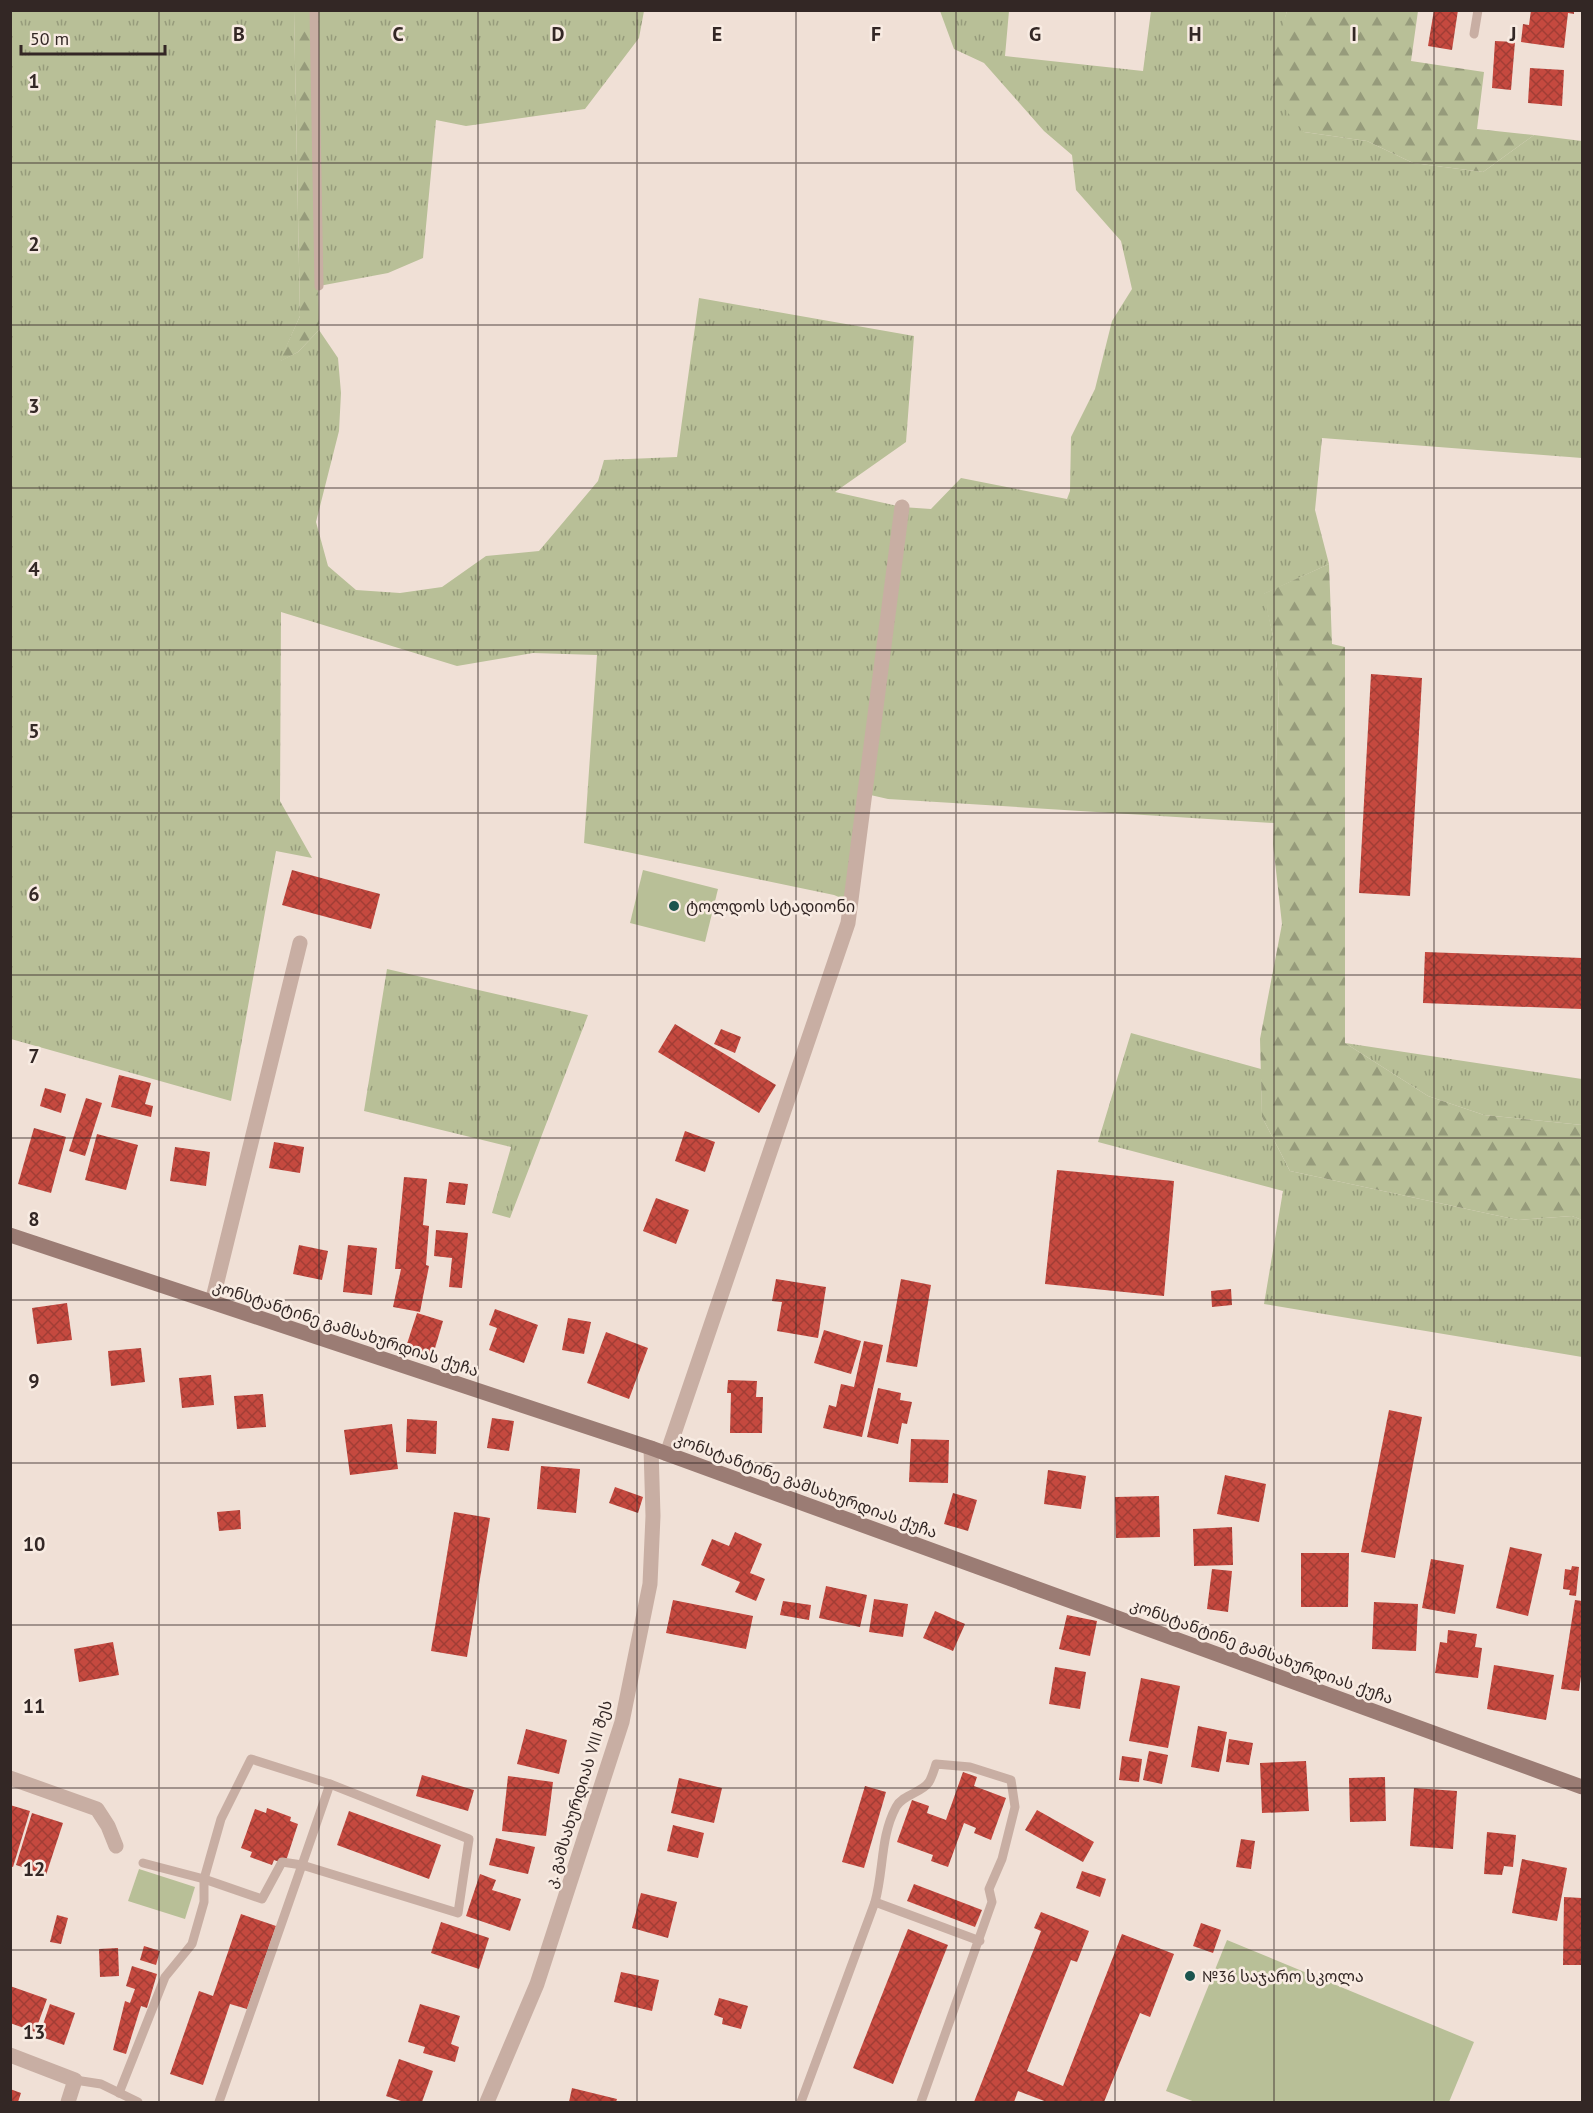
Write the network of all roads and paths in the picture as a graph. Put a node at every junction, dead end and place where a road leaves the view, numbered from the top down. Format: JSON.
{"nodes":[{"id":1,"x":314,"y":10,"type":"edge"},
{"id":2,"x":1478,"y":10,"type":"edge"},
{"id":3,"x":1474,"y":34,"type":"dead end"},
{"id":4,"x":320,"y":286,"type":"dead end"},
{"id":5,"x":902,"y":507,"type":"dead end"},
{"id":6,"x":300,"y":943,"type":"dead end"},
{"id":7,"x":10,"y":1235,"type":"edge"},
{"id":8,"x":212,"y":1302,"type":"junction"},
{"id":9,"x":651,"y":1448,"type":"junction"},
{"id":10,"x":667,"y":1454,"type":"junction"},
{"id":11,"x":10,"y":1778,"type":"edge"},
{"id":12,"x":330,"y":1784,"type":"junction"},
{"id":13,"x":1582,"y":1787,"type":"edge"},
{"id":14,"x":116,"y":1846,"type":"dead end"},
{"id":15,"x":143,"y":1863,"type":"dead end"},
{"id":16,"x":302,"y":1865,"type":"junction"},
{"id":17,"x":204,"y":1879,"type":"junction"},
{"id":18,"x":875,"y":1902,"type":"junction"},
{"id":19,"x":980,"y":1941,"type":"junction"},
{"id":20,"x":10,"y":2055,"type":"edge"},
{"id":21,"x":75,"y":2080,"type":"junction"},
{"id":22,"x":120,"y":2093,"type":"junction"},
{"id":23,"x":68,"y":2103,"type":"edge"},
{"id":24,"x":138,"y":2103,"type":"edge"},
{"id":25,"x":219,"y":2103,"type":"edge"},
{"id":26,"x":487,"y":2103,"type":"edge"},
{"id":27,"x":801,"y":2103,"type":"edge"},
{"id":28,"x":921,"y":2103,"type":"edge"}],
"edges":[{"from":1,"to":4,"type":"lane"},
{"from":2,"to":3,"type":"lane"},
{"from":5,"to":10,"type":"street"},
{"from":6,"to":8,"type":"street"},
{"from":7,"to":8,"type":"street","name":"კონსტანტინე გამსახურდიას ქუჩა"},
{"from":8,"to":9,"type":"street","name":"კონსტანტინე გამსახურდიას ქუჩა"},
{"from":9,"to":10,"type":"street","name":"კონსტანტინე გამსახურდიას ქუჩა"},
{"from":9,"to":26,"type":"street","name":"კ. გამსახურდიას VIII შეს"},
{"from":10,"to":13,"type":"street","name":"კონსტანტინე გამსახურდიას ქუჩა"},
{"from":11,"to":14,"type":"street"},
{"from":12,"to":16,"type":"lane"},
{"from":12,"to":16,"type":"lane"},
{"from":12,"to":17,"type":"lane"},
{"from":15,"to":17,"type":"lane"},
{"from":16,"to":17,"type":"lane"},
{"from":16,"to":25,"type":"lane"},
{"from":17,"to":22,"type":"lane"},
{"from":18,"to":19,"type":"lane"},
{"from":18,"to":19,"type":"lane"},
{"from":18,"to":27,"type":"lane"},
{"from":19,"to":28,"type":"lane"},
{"from":20,"to":21,"type":"street"},
{"from":21,"to":22,"type":"lane"},
{"from":21,"to":23,"type":"street"},
{"from":22,"to":24,"type":"lane"}]}
